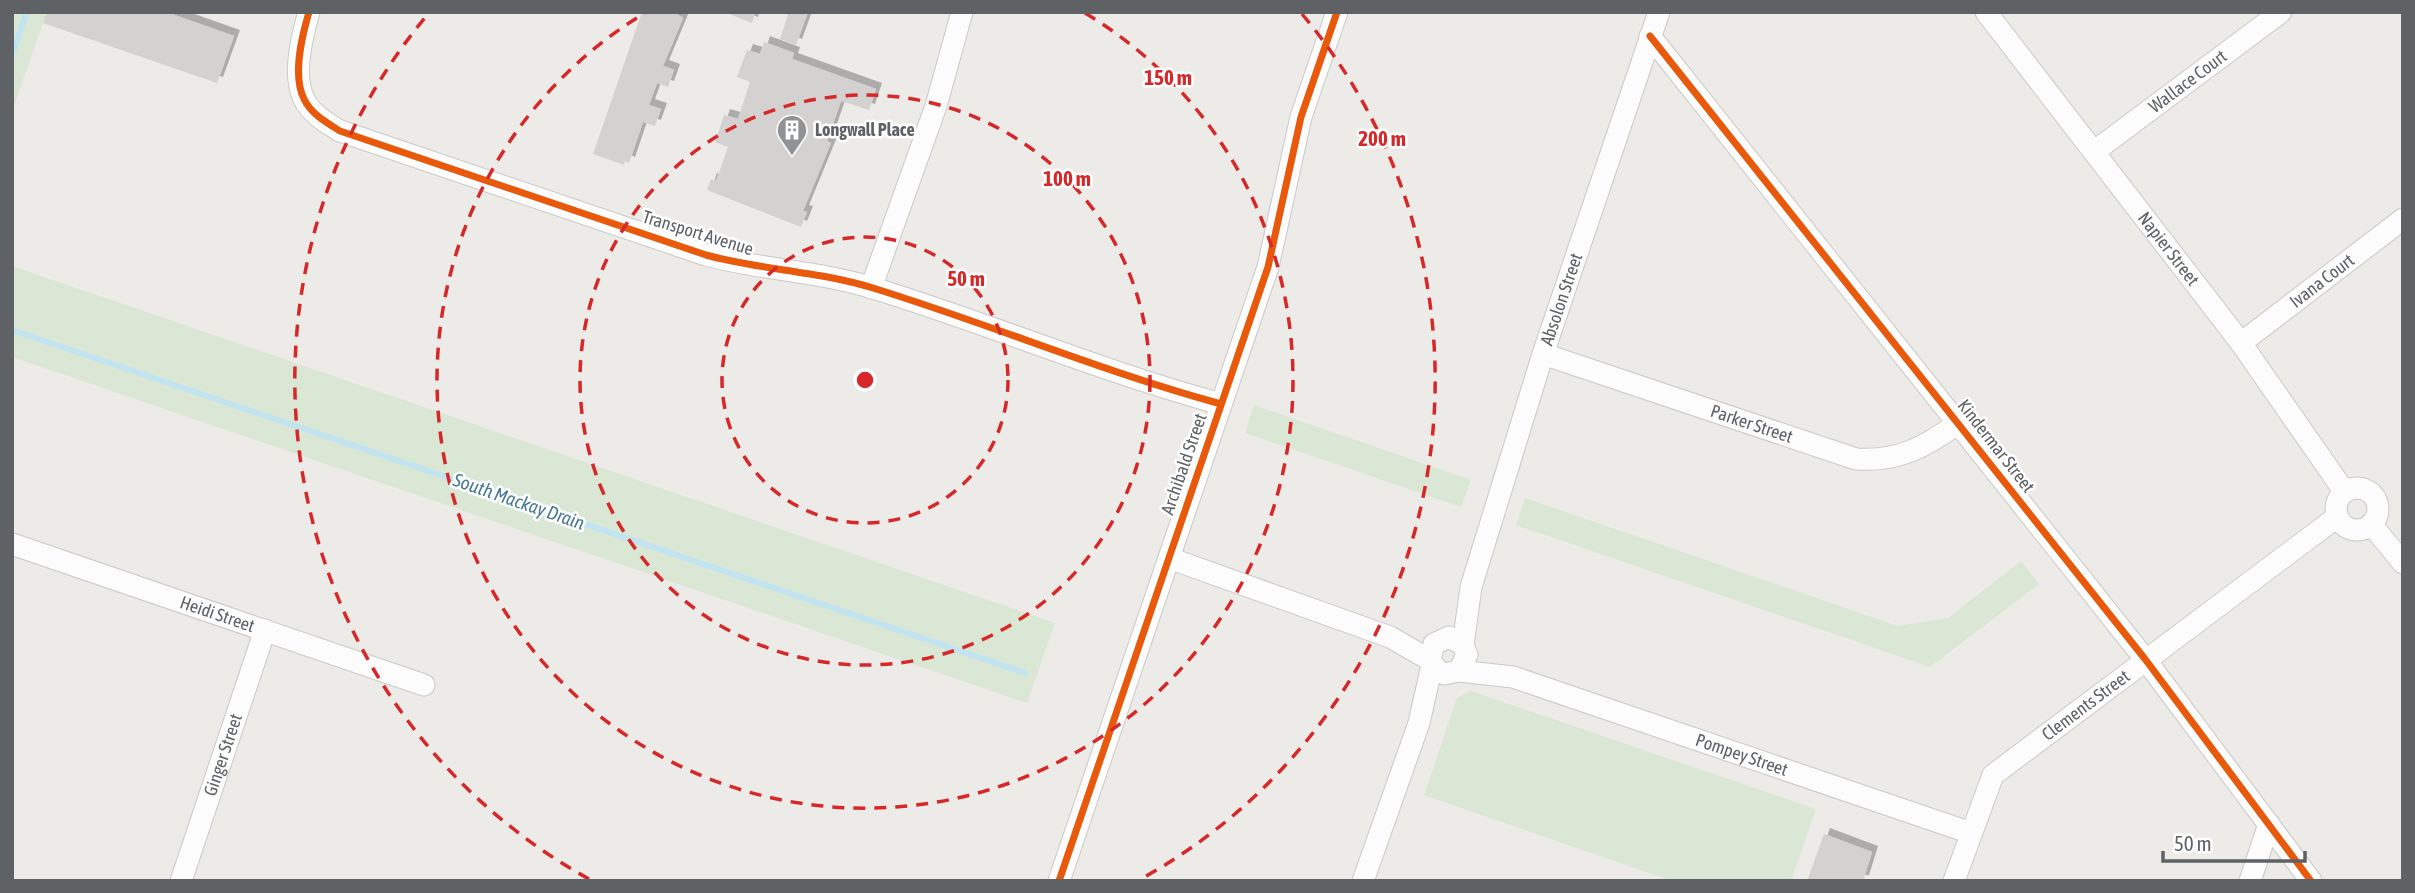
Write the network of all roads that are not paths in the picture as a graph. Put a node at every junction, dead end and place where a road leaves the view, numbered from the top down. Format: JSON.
{"nodes":[{"id":1,"x":309,"y":12,"type":"edge"},
{"id":2,"x":962,"y":12,"type":"edge"},
{"id":3,"x":1337,"y":12,"type":"edge"},
{"id":4,"x":1659,"y":12,"type":"edge"},
{"id":5,"x":1986,"y":12,"type":"edge"},
{"id":6,"x":2281,"y":12,"type":"edge"},
{"id":7,"x":1650,"y":36,"type":"junction"},
{"id":8,"x":2095,"y":151,"type":"junction"},
{"id":9,"x":2403,"y":219,"type":"edge"},
{"id":10,"x":871,"y":288,"type":"junction"},
{"id":11,"x":2241,"y":342,"type":"junction"},
{"id":12,"x":1543,"y":354,"type":"junction"},
{"id":13,"x":1221,"y":404,"type":"junction"},
{"id":14,"x":1958,"y":423,"type":"junction"},
{"id":15,"x":2344,"y":491,"type":"junction"},
{"id":16,"x":2337,"y":517,"type":"junction"},
{"id":17,"x":2371,"y":524,"type":"junction"},
{"id":18,"x":12,"y":544,"type":"edge"},
{"id":19,"x":1168,"y":558,"type":"junction"},
{"id":20,"x":2403,"y":564,"type":"edge"},
{"id":21,"x":1471,"y":587,"type":"junction"},
{"id":22,"x":265,"y":630,"type":"junction"},
{"id":23,"x":1464,"y":647,"type":"junction"},
{"id":24,"x":1435,"y":651,"type":"junction"},
{"id":25,"x":2145,"y":659,"type":"junction"},
{"id":26,"x":1455,"y":672,"type":"junction"},
{"id":27,"x":1513,"y":677,"type":"junction"},
{"id":28,"x":424,"y":685,"type":"dead end"},
{"id":29,"x":1419,"y":723,"type":"junction"},
{"id":30,"x":2269,"y":824,"type":"junction"},
{"id":31,"x":1970,"y":833,"type":"junction"},
{"id":32,"x":181,"y":881,"type":"edge"},
{"id":33,"x":1059,"y":881,"type":"edge"},
{"id":34,"x":1363,"y":881,"type":"edge"},
{"id":35,"x":1954,"y":881,"type":"edge"},
{"id":36,"x":2250,"y":881,"type":"edge"},
{"id":37,"x":2311,"y":881,"type":"edge"}],
"edges":[{"from":1,"to":10,"type":"street","name":"Transport Avenue"},
{"from":2,"to":10,"type":"street"},
{"from":3,"to":13,"type":"street","name":"Archibald Street"},
{"from":4,"to":7,"type":"street","name":"Absolon Street"},
{"from":5,"to":8,"type":"street","name":"Napier Street"},
{"from":6,"to":8,"type":"street","name":"Wallace Court"},
{"from":7,"to":12,"type":"street","name":"Absolon Street"},
{"from":7,"to":14,"type":"street","name":"Kindermar Street"},
{"from":8,"to":11,"type":"street","name":"Napier Street"},
{"from":9,"to":11,"type":"street","name":"Ivana Court"},
{"from":10,"to":13,"type":"street","name":"Transport Avenue"},
{"from":11,"to":15,"type":"street","name":"Napier Street"},
{"from":12,"to":14,"type":"street","name":"Parker Street"},
{"from":12,"to":21,"type":"street","name":"Absolon Street"},
{"from":13,"to":19,"type":"street","name":"Archibald Street"},
{"from":14,"to":25,"type":"street","name":"Kindermar Street"},
{"from":15,"to":16,"type":"street"},
{"from":15,"to":17,"type":"street"},
{"from":16,"to":17,"type":"street"},
{"from":16,"to":25,"type":"street","name":"Clements Street"},
{"from":17,"to":20,"type":"street"},
{"from":18,"to":22,"type":"street","name":"Heidi Street"},
{"from":19,"to":24,"type":"street"},
{"from":19,"to":33,"type":"street","name":"Archibald Street"},
{"from":21,"to":23,"type":"street","name":"Absolon Street"},
{"from":21,"to":24,"type":"street","name":"Absolon Street"},
{"from":22,"to":28,"type":"street","name":"Heidi Street"},
{"from":22,"to":32,"type":"street","name":"Ginger Street"},
{"from":23,"to":24,"type":"street"},
{"from":23,"to":26,"type":"street"},
{"from":23,"to":27,"type":"street","name":"Pompey Street"},
{"from":24,"to":26,"type":"street"},
{"from":24,"to":29,"type":"street","name":"Absolon Street"},
{"from":25,"to":30,"type":"street","name":"Kindermar Street"},
{"from":25,"to":31,"type":"street","name":"Clements Street"},
{"from":26,"to":27,"type":"street","name":"Pompey Street"},
{"from":26,"to":29,"type":"street","name":"Absolon Street"},
{"from":27,"to":31,"type":"street","name":"Pompey Street"},
{"from":29,"to":34,"type":"street","name":"Absolon Street"},
{"from":30,"to":36,"type":"street"},
{"from":30,"to":37,"type":"street","name":"Kindermar Street"},
{"from":31,"to":35,"type":"street","name":"Clements Street"}]}
